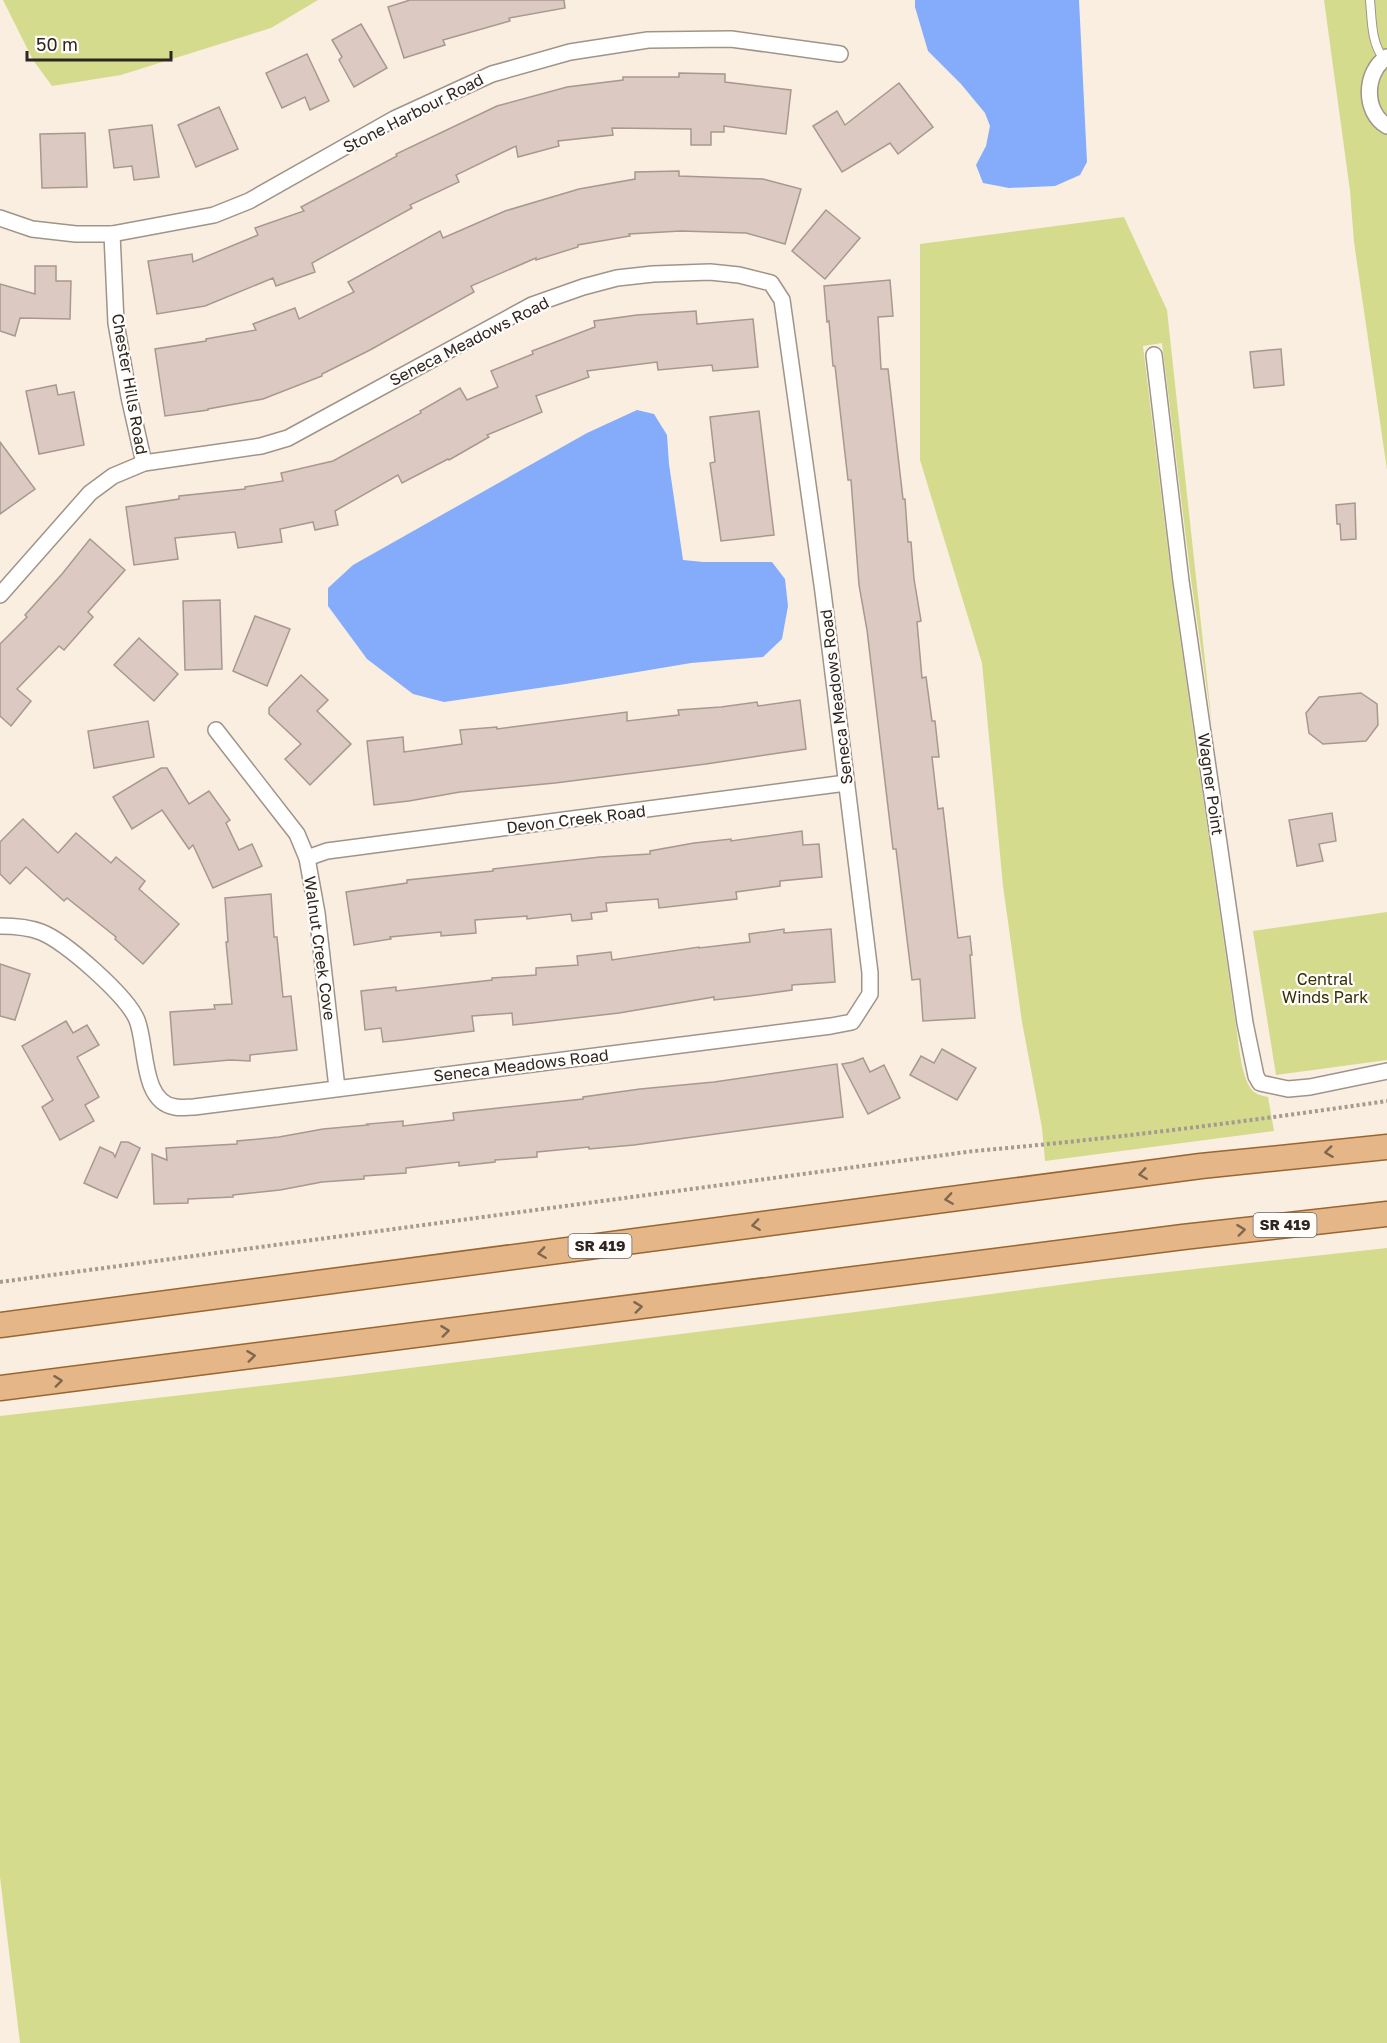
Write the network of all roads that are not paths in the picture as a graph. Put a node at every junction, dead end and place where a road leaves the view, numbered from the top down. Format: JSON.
{"nodes":[{"id":1,"x":1370,"y":0,"type":"edge"},
{"id":2,"x":840,"y":54,"type":"dead end"},
{"id":3,"x":1385,"y":58,"type":"edge"},
{"id":4,"x":1387,"y":126,"type":"edge"},
{"id":5,"x":0,"y":218,"type":"edge"},
{"id":6,"x":112,"y":234,"type":"junction"},
{"id":7,"x":1154,"y":355,"type":"dead end"},
{"id":8,"x":144,"y":463,"type":"junction"},
{"id":9,"x":0,"y":595,"type":"edge"},
{"id":10,"x":216,"y":730,"type":"dead end"},
{"id":11,"x":846,"y":783,"type":"junction"},
{"id":12,"x":307,"y":858,"type":"junction"},
{"id":13,"x":0,"y":926,"type":"edge"},
{"id":14,"x":1387,"y":1071,"type":"edge"},
{"id":15,"x":337,"y":1088,"type":"junction"},
{"id":16,"x":1387,"y":1147,"type":"edge"},
{"id":17,"x":1387,"y":1214,"type":"edge"},
{"id":18,"x":0,"y":1324,"type":"edge"},
{"id":19,"x":0,"y":1388,"type":"edge"}],
"edges":[{"from":1,"to":3,"type":"lane"},
{"from":2,"to":6,"type":"street","name":"Stone Harbour Road"},
{"from":3,"to":4,"type":"street"},
{"from":5,"to":6,"type":"street","name":"Stone Harbour Road"},
{"from":6,"to":8,"type":"street","name":"Chester Hills Road"},
{"from":7,"to":14,"type":"street","name":"Wagner Point"},
{"from":8,"to":9,"type":"street","name":"Seneca Meadows Road"},
{"from":8,"to":11,"type":"street","name":"Seneca Meadows Road"},
{"from":10,"to":12,"type":"street","name":"Walnut Creek Cove"},
{"from":11,"to":12,"type":"street","name":"Devon Creek Road"},
{"from":11,"to":15,"type":"street","name":"Seneca Meadows Road"},
{"from":12,"to":15,"type":"street","name":"Walnut Creek Cove"},
{"from":13,"to":15,"type":"street","name":"Seneca Meadows Road"},
{"from":16,"to":18,"type":"main road","number":"SR 419","one_way":true},
{"from":19,"to":17,"type":"main road","number":"SR 419","one_way":true}]}
